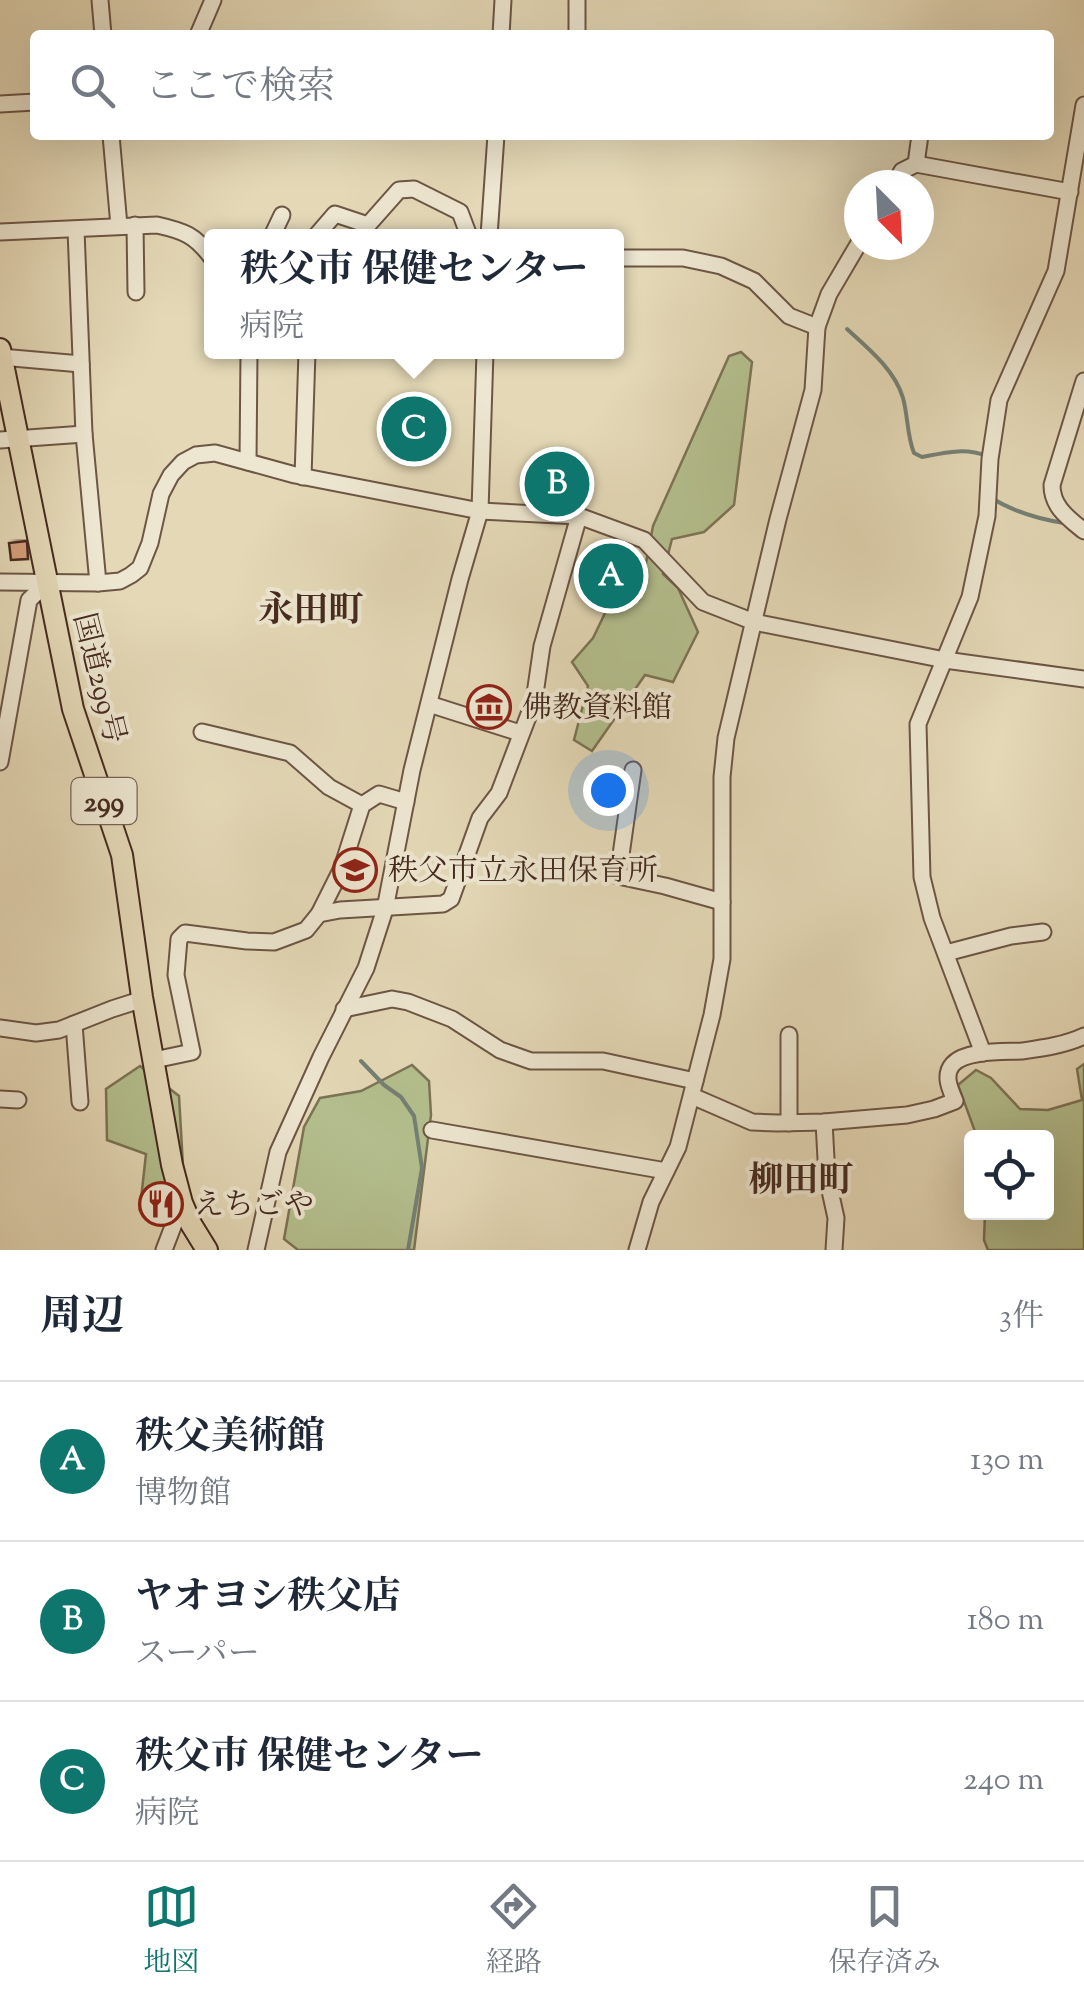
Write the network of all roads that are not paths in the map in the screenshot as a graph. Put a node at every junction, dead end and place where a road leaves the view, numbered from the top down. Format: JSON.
{"nodes":[{"id":1,"x":100,"y":0,"type":"edge"},
{"id":2,"x":214,"y":0,"type":"edge"},
{"id":3,"x":503,"y":0,"type":"edge"},
{"id":4,"x":577,"y":0,"type":"edge"},
{"id":5,"x":102,"y":30,"type":"edge"},
{"id":6,"x":200,"y":30,"type":"edge"},
{"id":7,"x":502,"y":30,"type":"edge"},
{"id":8,"x":577,"y":30,"type":"edge"},
{"id":9,"x":30,"y":102,"type":"edge"},
{"id":10,"x":0,"y":104,"type":"edge"},
{"id":11,"x":1084,"y":105,"type":"edge"},
{"id":12,"x":112,"y":140,"type":"edge"},
{"id":13,"x":496,"y":140,"type":"edge"},
{"id":14,"x":919,"y":140,"type":"edge"},
{"id":15,"x":916,"y":164,"type":"junction"},
{"id":16,"x":904,"y":170,"type":"edge"},
{"id":17,"x":1070,"y":195,"type":"junction"},
{"id":18,"x":1084,"y":210,"type":"edge"},
{"id":19,"x":282,"y":215,"type":"dead end"},
{"id":20,"x":127,"y":225,"type":"junction"},
{"id":21,"x":275,"y":229,"type":"edge"},
{"id":22,"x":322,"y":229,"type":"edge"},
{"id":23,"x":364,"y":229,"type":"edge"},
{"id":24,"x":370,"y":229,"type":"edge"},
{"id":25,"x":467,"y":229,"type":"edge"},
{"id":26,"x":490,"y":229,"type":"edge"},
{"id":27,"x":76,"y":230,"type":"junction"},
{"id":28,"x":0,"y":232,"type":"edge"},
{"id":29,"x":204,"y":247,"type":"edge"},
{"id":30,"x":624,"y":258,"type":"edge"},
{"id":31,"x":849,"y":260,"type":"edge"},
{"id":32,"x":136,"y":292,"type":"dead end"},
{"id":33,"x":817,"y":327,"type":"junction"},
{"id":34,"x":0,"y":350,"type":"edge"},
{"id":35,"x":1,"y":357,"type":"edge"},
{"id":36,"x":249,"y":359,"type":"edge"},
{"id":37,"x":307,"y":359,"type":"edge"},
{"id":38,"x":485,"y":359,"type":"edge"},
{"id":39,"x":81,"y":364,"type":"junction"},
{"id":40,"x":1084,"y":382,"type":"edge"},
{"id":41,"x":84,"y":434,"type":"junction"},
{"id":42,"x":10,"y":439,"type":"edge"},
{"id":43,"x":248,"y":462,"type":"junction"},
{"id":44,"x":303,"y":477,"type":"junction"},
{"id":45,"x":480,"y":511,"type":"junction"},
{"id":46,"x":579,"y":516,"type":"junction"},
{"id":47,"x":1084,"y":532,"type":"edge"},
{"id":48,"x":0,"y":582,"type":"edge"},
{"id":49,"x":98,"y":583,"type":"junction"},
{"id":50,"x":46,"y":584,"type":"junction"},
{"id":51,"x":754,"y":622,"type":"junction"},
{"id":52,"x":945,"y":660,"type":"junction"},
{"id":53,"x":1084,"y":679,"type":"edge"},
{"id":54,"x":428,"y":704,"type":"junction"},
{"id":55,"x":202,"y":732,"type":"dead end"},
{"id":56,"x":520,"y":734,"type":"junction"},
{"id":57,"x":0,"y":762,"type":"edge"},
{"id":58,"x":633,"y":770,"type":"dead end"},
{"id":59,"x":406,"y":802,"type":"junction"},
{"id":60,"x":362,"y":804,"type":"junction"},
{"id":61,"x":722,"y":902,"type":"junction"},
{"id":62,"x":385,"y":909,"type":"junction"},
{"id":63,"x":319,"y":914,"type":"junction"},
{"id":64,"x":1043,"y":932,"type":"dead end"},
{"id":65,"x":946,"y":953,"type":"junction"},
{"id":66,"x":142,"y":997,"type":"junction"},
{"id":67,"x":344,"y":1009,"type":"junction"},
{"id":68,"x":74,"y":1024,"type":"junction"},
{"id":69,"x":0,"y":1028,"type":"edge"},
{"id":70,"x":789,"y":1035,"type":"dead end"},
{"id":71,"x":1084,"y":1036,"type":"edge"},
{"id":72,"x":983,"y":1053,"type":"junction"},
{"id":73,"x":154,"y":1060,"type":"junction"},
{"id":74,"x":693,"y":1088,"type":"junction"},
{"id":75,"x":0,"y":1099,"type":"edge"},
{"id":76,"x":18,"y":1100,"type":"dead end"},
{"id":77,"x":80,"y":1102,"type":"dead end"},
{"id":78,"x":824,"y":1122,"type":"junction"},
{"id":79,"x":788,"y":1123,"type":"junction"},
{"id":80,"x":432,"y":1130,"type":"dead end"},
{"id":81,"x":666,"y":1171,"type":"junction"},
{"id":82,"x":182,"y":1203,"type":"junction"},
{"id":83,"x":164,"y":1250,"type":"edge"},
{"id":84,"x":207,"y":1250,"type":"edge"},
{"id":85,"x":256,"y":1250,"type":"edge"},
{"id":86,"x":637,"y":1250,"type":"edge"},
{"id":87,"x":834,"y":1250,"type":"edge"}],
"edges":[{"from":1,"to":5,"type":"street"},
{"from":2,"to":6,"type":"street"},
{"from":3,"to":7,"type":"street"},
{"from":4,"to":8,"type":"street"},
{"from":9,"to":10,"type":"street"},
{"from":11,"to":17,"type":"street"},
{"from":12,"to":20,"type":"street"},
{"from":13,"to":26,"type":"street"},
{"from":14,"to":15,"type":"street"},
{"from":15,"to":16,"type":"street"},
{"from":15,"to":17,"type":"street"},
{"from":17,"to":18,"type":"street"},
{"from":17,"to":52,"type":"street"},
{"from":19,"to":21,"type":"street"},
{"from":20,"to":27,"type":"street"},
{"from":20,"to":29,"type":"street"},
{"from":20,"to":32,"type":"street"},
{"from":22,"to":23,"type":"street"},
{"from":24,"to":25,"type":"street"},
{"from":27,"to":28,"type":"street"},
{"from":27,"to":39,"type":"street"},
{"from":30,"to":33,"type":"street"},
{"from":31,"to":33,"type":"street"},
{"from":33,"to":51,"type":"street"},
{"from":34,"to":35,"type":"highway","name":"国道299号","number":"299"},
{"from":35,"to":39,"type":"street"},
{"from":35,"to":42,"type":"highway","name":"国道299号","number":"299"},
{"from":36,"to":43,"type":"street"},
{"from":37,"to":44,"type":"street"},
{"from":38,"to":45,"type":"street"},
{"from":39,"to":41,"type":"street"},
{"from":40,"to":47,"type":"street"},
{"from":41,"to":42,"type":"street"},
{"from":41,"to":49,"type":"street"},
{"from":42,"to":50,"type":"highway","name":"国道299号","number":"299"},
{"from":43,"to":44,"type":"street"},
{"from":43,"to":49,"type":"street"},
{"from":44,"to":45,"type":"street"},
{"from":45,"to":46,"type":"street"},
{"from":45,"to":54,"type":"street"},
{"from":46,"to":51,"type":"street"},
{"from":46,"to":56,"type":"street"},
{"from":48,"to":50,"type":"street"},
{"from":49,"to":50,"type":"street"},
{"from":50,"to":57,"type":"street"},
{"from":50,"to":66,"type":"highway","name":"国道299号","number":"299"},
{"from":51,"to":52,"type":"street"},
{"from":51,"to":61,"type":"street"},
{"from":52,"to":53,"type":"street"},
{"from":52,"to":65,"type":"street"},
{"from":54,"to":56,"type":"street"},
{"from":54,"to":59,"type":"street"},
{"from":55,"to":60,"type":"street"},
{"from":56,"to":62,"type":"street"},
{"from":58,"to":61,"type":"street"},
{"from":59,"to":60,"type":"street"},
{"from":59,"to":62,"type":"street"},
{"from":60,"to":63,"type":"street"},
{"from":61,"to":74,"type":"street"},
{"from":62,"to":63,"type":"street"},
{"from":62,"to":67,"type":"street"},
{"from":63,"to":73,"type":"street"},
{"from":64,"to":65,"type":"street"},
{"from":65,"to":72,"type":"street"},
{"from":66,"to":68,"type":"street"},
{"from":66,"to":73,"type":"highway","name":"国道299号","number":"299"},
{"from":67,"to":74,"type":"street"},
{"from":67,"to":85,"type":"street"},
{"from":68,"to":69,"type":"street"},
{"from":68,"to":77,"type":"street"},
{"from":70,"to":79,"type":"street"},
{"from":71,"to":72,"type":"street"},
{"from":72,"to":78,"type":"street"},
{"from":73,"to":82,"type":"highway","name":"国道299号","number":"299"},
{"from":74,"to":79,"type":"street"},
{"from":74,"to":81,"type":"street"},
{"from":75,"to":76,"type":"street"},
{"from":78,"to":79,"type":"street"},
{"from":78,"to":87,"type":"street"},
{"from":80,"to":81,"type":"street"},
{"from":81,"to":86,"type":"street"},
{"from":82,"to":83,"type":"street"},
{"from":82,"to":84,"type":"highway","name":"国道299号","number":"299"}]}
